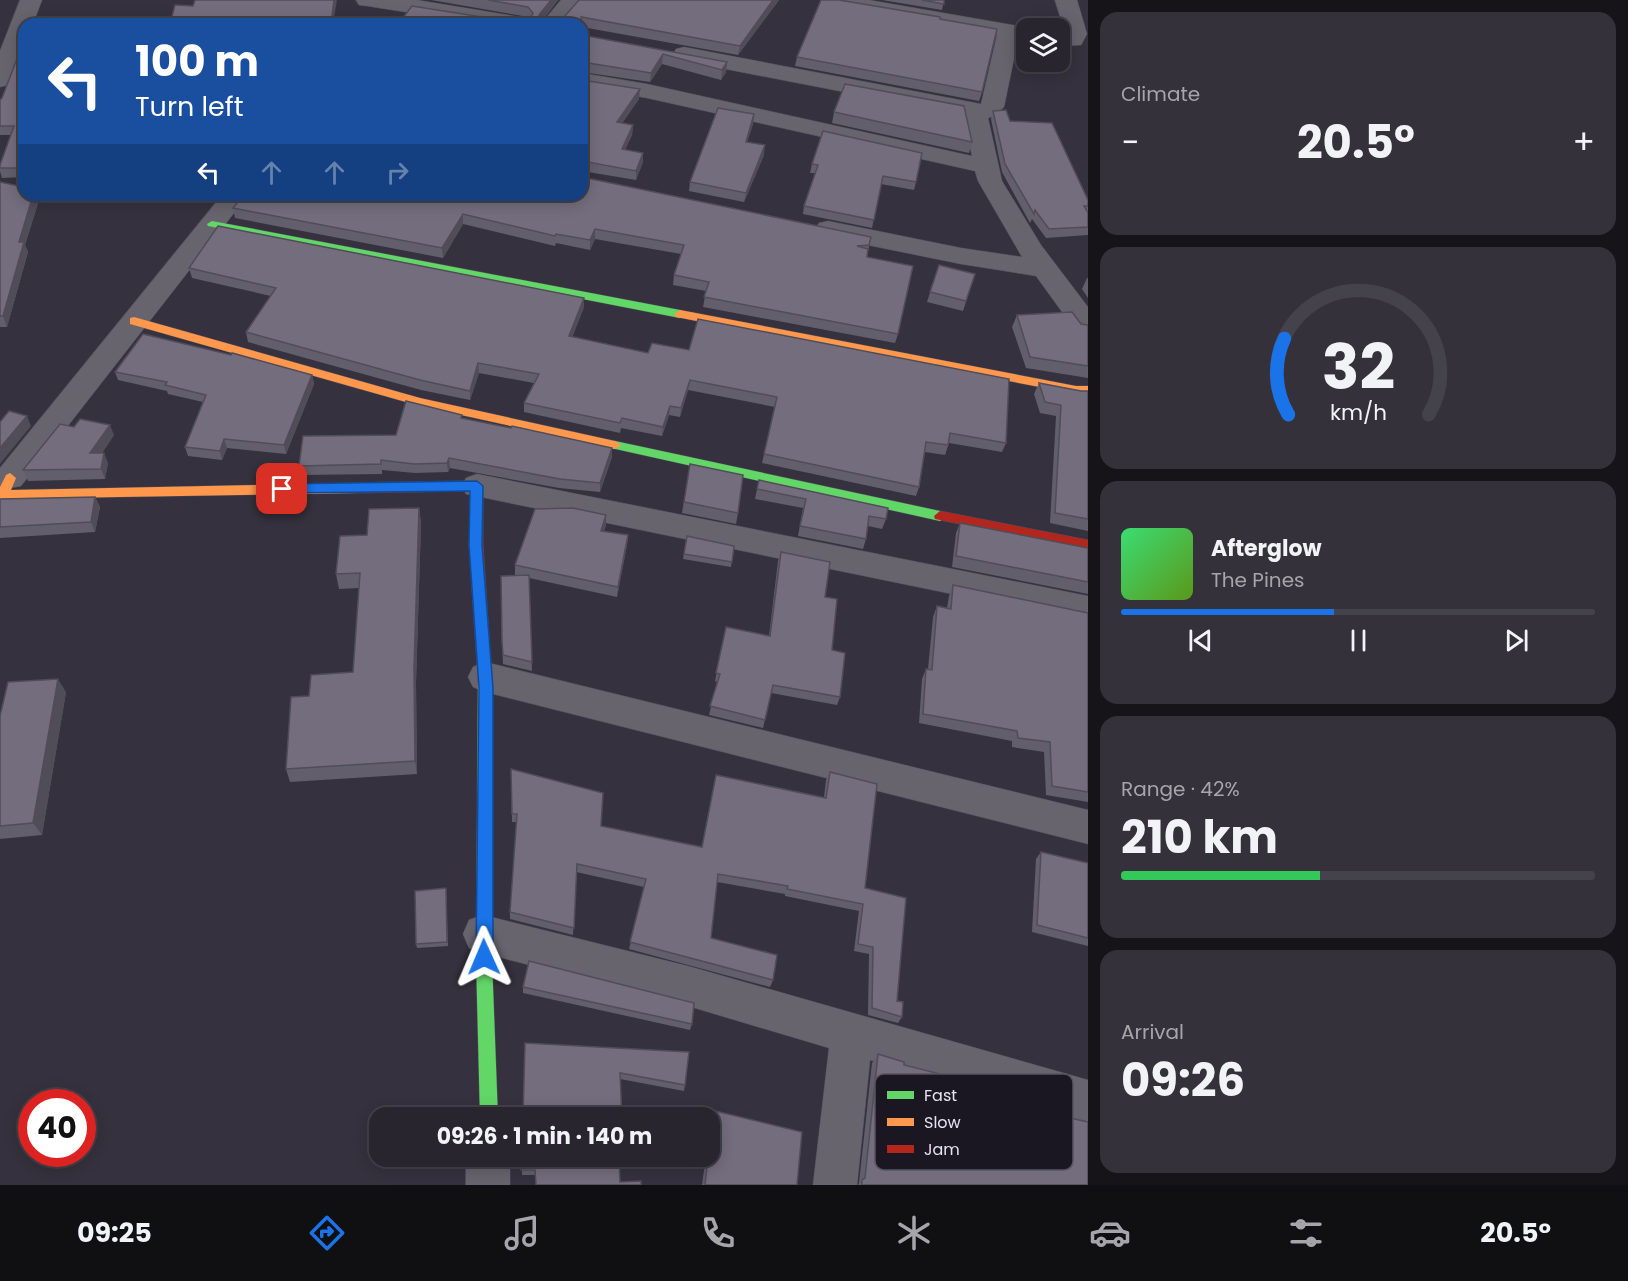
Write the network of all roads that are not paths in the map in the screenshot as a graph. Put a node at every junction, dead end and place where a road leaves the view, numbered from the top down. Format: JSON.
{"nodes":[{"id":1,"x":31,"y":0,"type":"edge"},
{"id":2,"x":367,"y":0,"type":"edge"},
{"id":3,"x":573,"y":0,"type":"edge"},
{"id":4,"x":832,"y":0,"type":"edge"},
{"id":5,"x":1066,"y":0,"type":"edge"},
{"id":6,"x":392,"y":2,"type":"junction"},
{"id":7,"x":24,"y":18,"type":"edge"},
{"id":8,"x":379,"y":18,"type":"edge"},
{"id":9,"x":485,"y":18,"type":"edge"},
{"id":10,"x":557,"y":18,"type":"edge"},
{"id":11,"x":1016,"y":32,"type":"edge"},
{"id":12,"x":18,"y":34,"type":"edge"},
{"id":13,"x":1016,"y":38,"type":"edge"},
{"id":14,"x":1070,"y":40,"type":"edge"},
{"id":15,"x":667,"y":51,"type":"edge"},
{"id":16,"x":0,"y":80,"type":"edge"},
{"id":17,"x":588,"y":81,"type":"edge"},
{"id":18,"x":974,"y":110,"type":"junction"},
{"id":19,"x":986,"y":166,"type":"junction"},
{"id":20,"x":230,"y":201,"type":"edge"},
{"id":21,"x":800,"y":223,"type":"edge"},
{"id":22,"x":212,"y":224,"type":"junction"},
{"id":23,"x":1046,"y":269,"type":"junction"},
{"id":24,"x":134,"y":321,"type":"junction"},
{"id":25,"x":1088,"y":327,"type":"edge"},
{"id":26,"x":1088,"y":390,"type":"edge"},
{"id":27,"x":5,"y":478,"type":"edge"},
{"id":28,"x":477,"y":486,"type":"junction"},
{"id":29,"x":1088,"y":545,"type":"edge"},
{"id":30,"x":1088,"y":609,"type":"edge"},
{"id":31,"x":485,"y":677,"type":"junction"},
{"id":32,"x":1088,"y":827,"type":"edge"},
{"id":33,"x":483,"y":934,"type":"junction"},
{"id":34,"x":852,"y":1033,"type":"junction"},
{"id":35,"x":992,"y":1074,"type":"edge"},
{"id":36,"x":1073,"y":1098,"type":"edge"},
{"id":37,"x":1088,"y":1102,"type":"edge"},
{"id":38,"x":489,"y":1107,"type":"edge"},
{"id":39,"x":488,"y":1167,"type":"edge"},
{"id":40,"x":488,"y":1185,"type":"edge"},
{"id":41,"x":835,"y":1185,"type":"edge"}],
"edges":[{"from":1,"to":7,"type":"street"},
{"from":2,"to":6,"type":"street"},
{"from":3,"to":10,"type":"street"},
{"from":4,"to":11,"type":"street"},
{"from":5,"to":14,"type":"street"},
{"from":6,"to":8,"type":"street"},
{"from":6,"to":9,"type":"street"},
{"from":12,"to":16,"type":"street"},
{"from":13,"to":18,"type":"street"},
{"from":15,"to":18,"type":"street"},
{"from":17,"to":19,"type":"street"},
{"from":18,"to":19,"type":"street"},
{"from":19,"to":23,"type":"street"},
{"from":20,"to":22,"type":"street"},
{"from":21,"to":23,"type":"street"},
{"from":22,"to":24,"type":"street"},
{"from":22,"to":26,"type":"street"},
{"from":23,"to":25,"type":"street"},
{"from":24,"to":27,"type":"street"},
{"from":24,"to":29,"type":"street"},
{"from":27,"to":28,"type":"street"},
{"from":28,"to":30,"type":"street"},
{"from":28,"to":31,"type":"street"},
{"from":31,"to":32,"type":"street"},
{"from":31,"to":33,"type":"street"},
{"from":33,"to":34,"type":"street"},
{"from":33,"to":38,"type":"street"},
{"from":34,"to":35,"type":"street"},
{"from":34,"to":41,"type":"street"},
{"from":36,"to":37,"type":"street"},
{"from":39,"to":40,"type":"street"}]}
